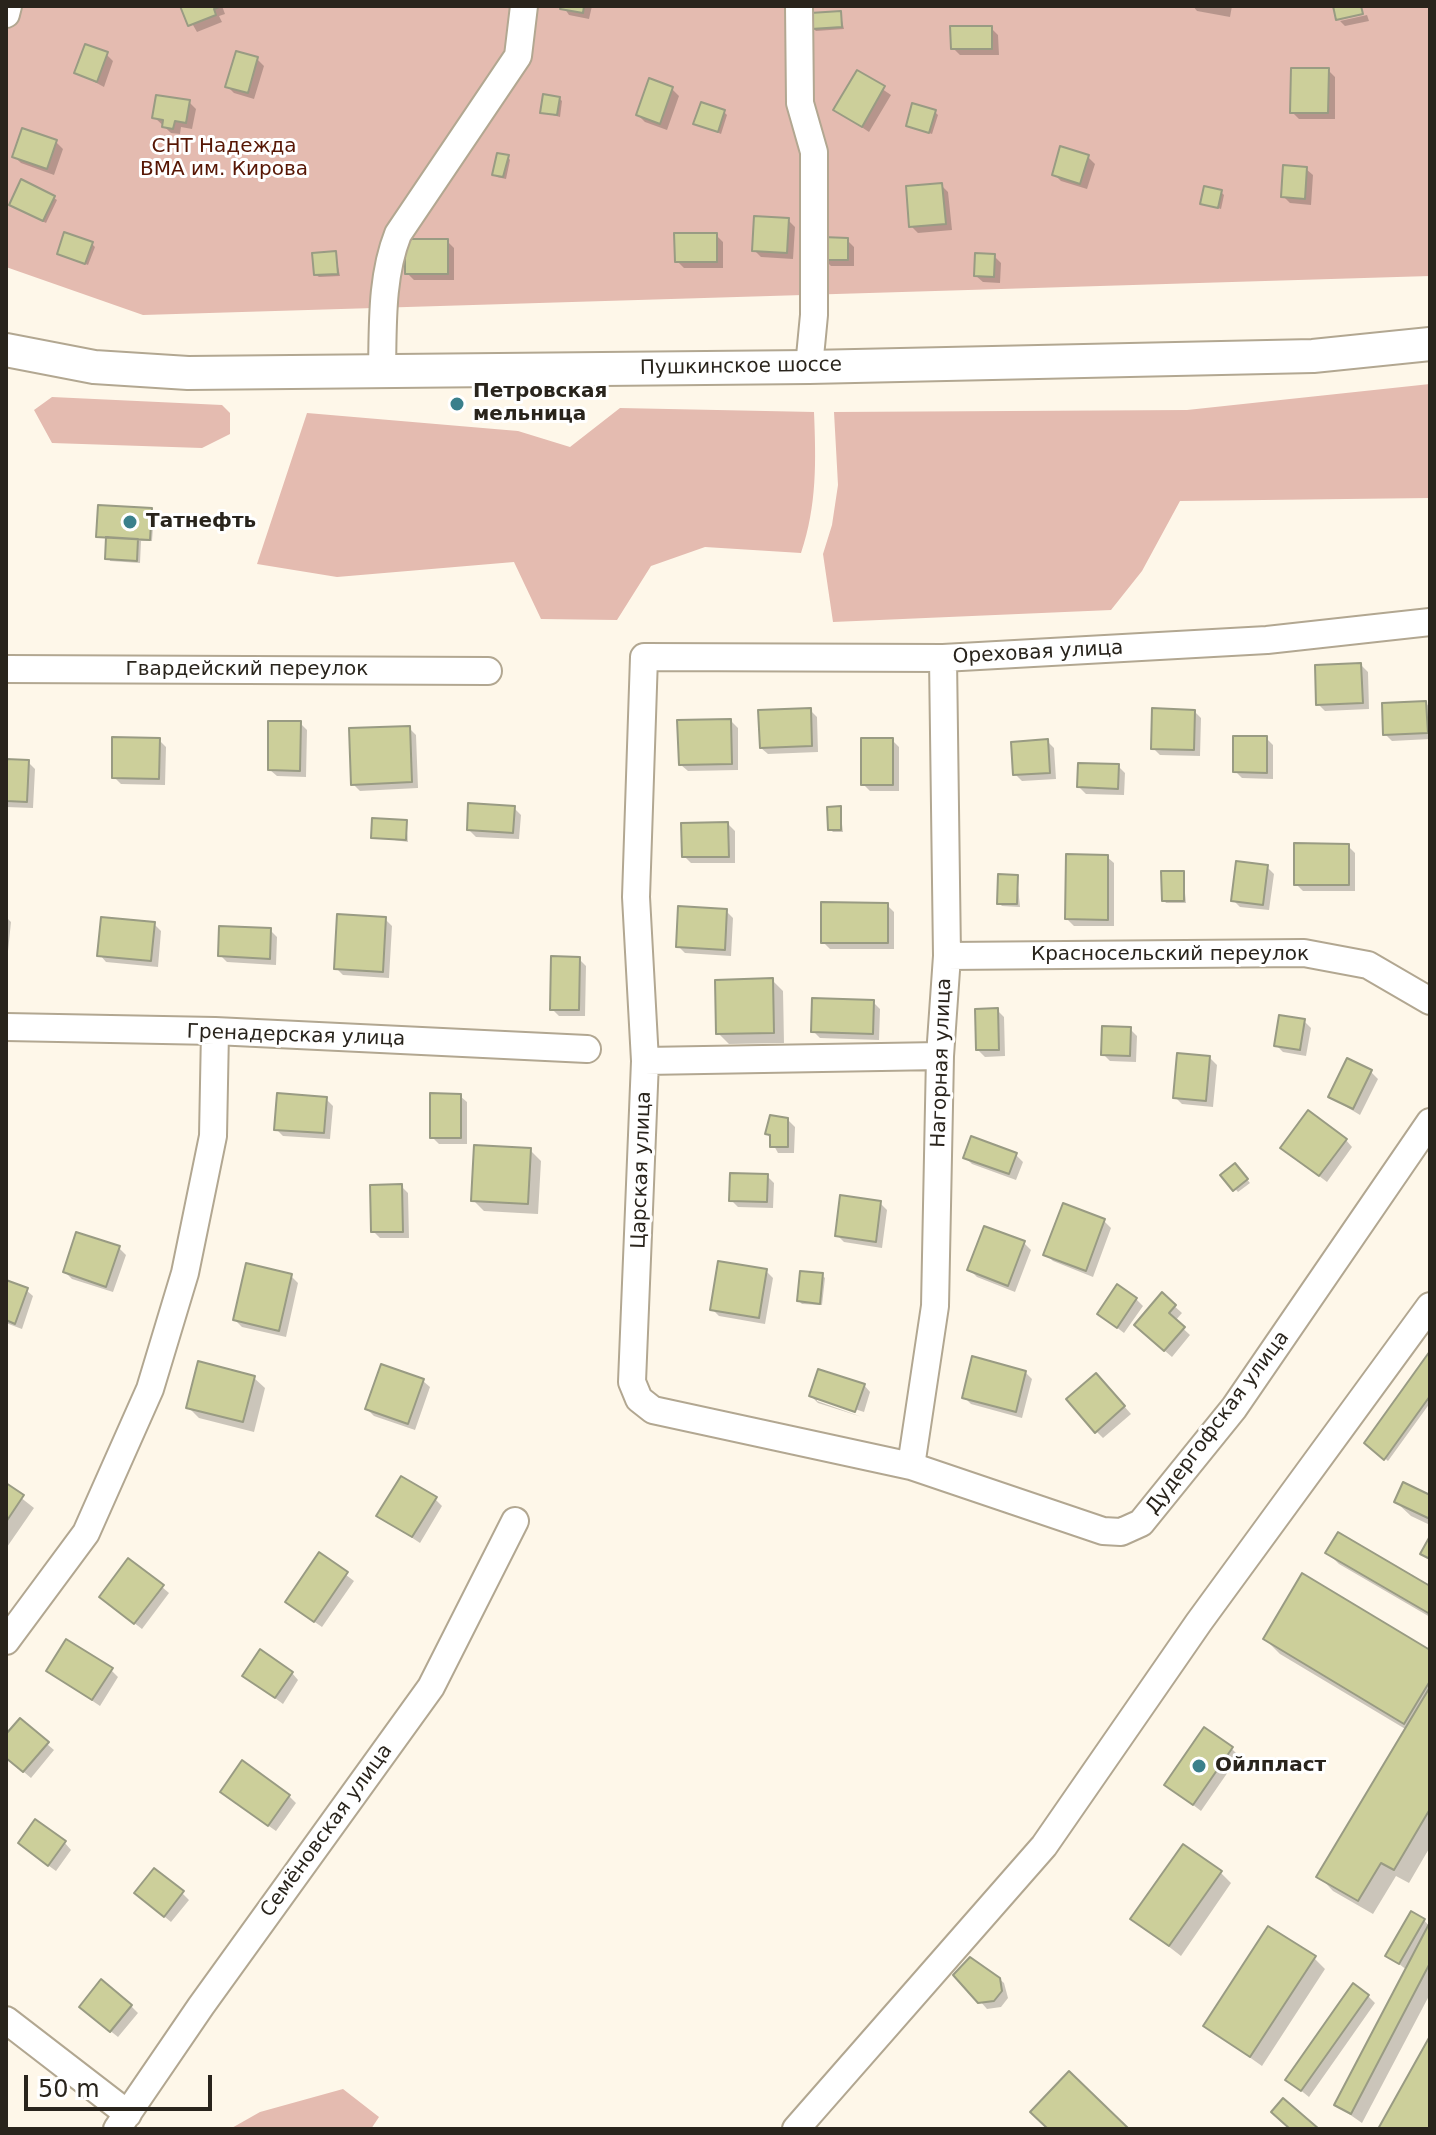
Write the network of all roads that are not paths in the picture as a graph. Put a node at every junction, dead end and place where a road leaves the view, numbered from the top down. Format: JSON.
{"nodes":[{"id":1,"x":8,"y":6,"type":"edge"},
{"id":2,"x":524,"y":6,"type":"edge"},
{"id":3,"x":799,"y":6,"type":"edge"},
{"id":4,"x":6,"y":14,"type":"edge"},
{"id":5,"x":1430,"y":344,"type":"edge"},
{"id":6,"x":7,"y":357,"type":"edge"},
{"id":7,"x":809,"y":367,"type":"junction"},
{"id":8,"x":382,"y":371,"type":"junction"},
{"id":9,"x":1430,"y":622,"type":"edge"},
{"id":10,"x":644,"y":657,"type":"joint"},
{"id":11,"x":943,"y":658,"type":"junction"},
{"id":12,"x":6,"y":669,"type":"edge"},
{"id":13,"x":488,"y":671,"type":"dead end"},
{"id":14,"x":947,"y":956,"type":"junction"},
{"id":15,"x":1430,"y":1001,"type":"edge"},
{"id":16,"x":6,"y":1027,"type":"edge"},
{"id":17,"x":215,"y":1031,"type":"junction"},
{"id":18,"x":587,"y":1049,"type":"dead end"},
{"id":19,"x":940,"y":1056,"type":"junction"},
{"id":20,"x":645,"y":1061,"type":"junction"},
{"id":21,"x":1430,"y":1122,"type":"edge"},
{"id":22,"x":1430,"y":1306,"type":"edge"},
{"id":23,"x":911,"y":1466,"type":"junction"},
{"id":24,"x":515,"y":1521,"type":"dead end"},
{"id":25,"x":6,"y":1641,"type":"edge"},
{"id":26,"x":6,"y":2020,"type":"edge"},
{"id":27,"x":123,"y":2121,"type":"edge"},
{"id":28,"x":796,"y":2129,"type":"edge"}],
"edges":[{"from":1,"to":4,"type":"street"},
{"from":2,"to":8,"type":"street"},
{"from":3,"to":7,"type":"street"},
{"from":5,"to":7,"type":"main road","name":"Пушкинское шоссе"},
{"from":6,"to":8,"type":"main road","name":"Пушкинское шоссе"},
{"from":7,"to":8,"type":"main road","name":"Пушкинское шоссе"},
{"from":9,"to":11,"type":"street","name":"Ореховая улица"},
{"from":10,"to":11,"type":"street","name":"Ореховая улица"},
{"from":10,"to":20,"type":"street","name":"Царская улица"},
{"from":11,"to":14,"type":"street","name":"Нагорная улица"},
{"from":12,"to":13,"type":"street","name":"Гвардейский переулок"},
{"from":14,"to":15,"type":"street","name":"Красносельский переулок"},
{"from":14,"to":19,"type":"street","name":"Нагорная улица"},
{"from":16,"to":17,"type":"street","name":"Гренадерская улица"},
{"from":17,"to":18,"type":"street","name":"Гренадерская улица"},
{"from":17,"to":25,"type":"street"},
{"from":19,"to":20,"type":"street"},
{"from":19,"to":23,"type":"street","name":"Нагорная улица"},
{"from":20,"to":23,"type":"street","name":"Царская улица"},
{"from":21,"to":23,"type":"street","name":"Дудергофская улица"},
{"from":22,"to":28,"type":"street"},
{"from":24,"to":27,"type":"street","name":"Семёновская улица"},
{"from":26,"to":27,"type":"street"}]}
